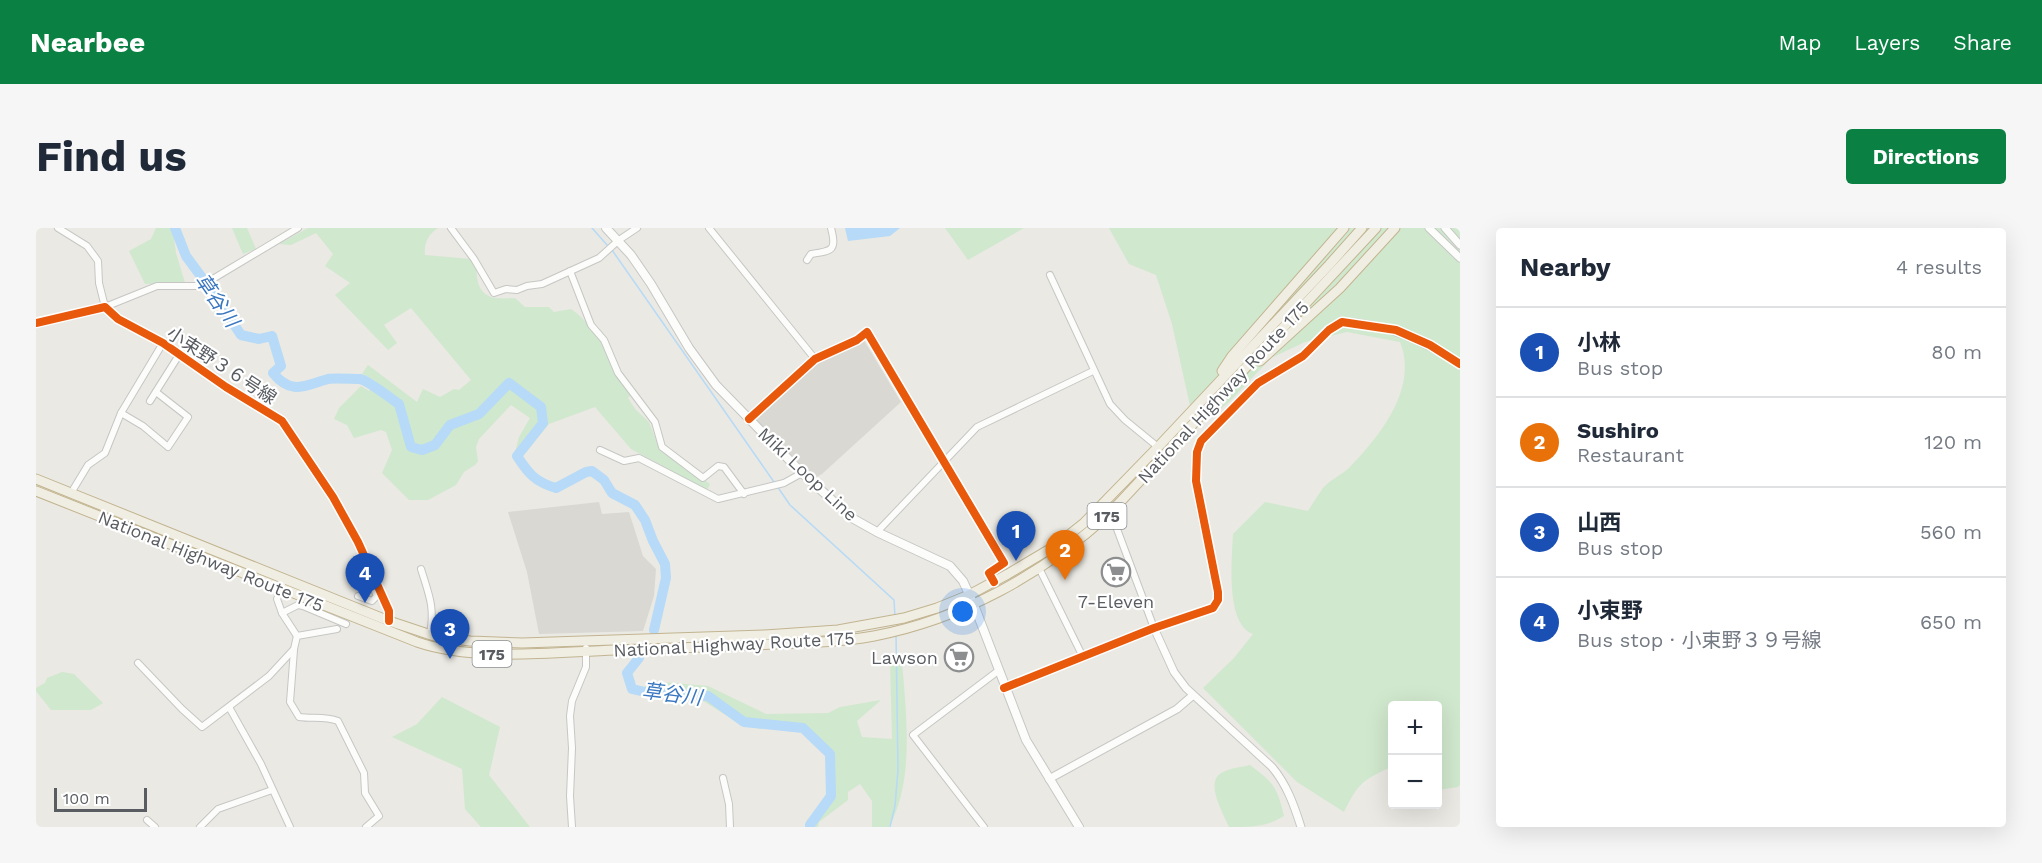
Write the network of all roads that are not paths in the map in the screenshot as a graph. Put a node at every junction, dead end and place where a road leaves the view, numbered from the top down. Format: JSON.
{"nodes":[{"id":1,"x":58,"y":228,"type":"edge"},
{"id":2,"x":298,"y":228,"type":"edge"},
{"id":3,"x":451,"y":228,"type":"edge"},
{"id":4,"x":606,"y":228,"type":"edge"},
{"id":5,"x":637,"y":228,"type":"edge"},
{"id":6,"x":709,"y":228,"type":"edge"},
{"id":7,"x":831,"y":228,"type":"edge"},
{"id":8,"x":1344,"y":228,"type":"edge"},
{"id":9,"x":1362,"y":228,"type":"edge"},
{"id":10,"x":1376,"y":228,"type":"edge"},
{"id":11,"x":1395,"y":228,"type":"edge"},
{"id":12,"x":1429,"y":228,"type":"edge"},
{"id":13,"x":1445,"y":228,"type":"edge"},
{"id":14,"x":619,"y":240,"type":"junction"},
{"id":15,"x":1460,"y":245,"type":"edge"},
{"id":16,"x":1460,"y":258,"type":"edge"},
{"id":17,"x":807,"y":260,"type":"dead end"},
{"id":18,"x":1333,"y":268,"type":"junction"},
{"id":19,"x":570,"y":271,"type":"junction"},
{"id":20,"x":1050,"y":275,"type":"dead end"},
{"id":21,"x":105,"y":308,"type":"junction"},
{"id":22,"x":36,"y":323,"type":"edge"},
{"id":23,"x":163,"y":343,"type":"junction"},
{"id":24,"x":179,"y":355,"type":"junction"},
{"id":25,"x":815,"y":359,"type":"junction"},
{"id":26,"x":1460,"y":364,"type":"edge"},
{"id":27,"x":1093,"y":371,"type":"junction"},
{"id":28,"x":156,"y":392,"type":"junction"},
{"id":29,"x":1213,"y":394,"type":"junction"},
{"id":30,"x":150,"y":401,"type":"dead end"},
{"id":31,"x":121,"y":413,"type":"junction"},
{"id":32,"x":749,"y":419,"type":"junction"},
{"id":33,"x":1158,"y":447,"type":"junction"},
{"id":34,"x":600,"y":450,"type":"dead end"},
{"id":35,"x":944,"y":463,"type":"junction"},
{"id":36,"x":802,"y":472,"type":"junction"},
{"id":37,"x":36,"y":479,"type":"edge"},
{"id":38,"x":36,"y":491,"type":"edge"},
{"id":39,"x":71,"y":493,"type":"junction"},
{"id":40,"x":744,"y":494,"type":"junction"},
{"id":41,"x":1101,"y":505,"type":"junction"},
{"id":42,"x":1109,"y":514,"type":"junction"},
{"id":43,"x":877,"y":532,"type":"junction"},
{"id":44,"x":1039,"y":568,"type":"junction"},
{"id":45,"x":421,"y":569,"type":"dead end"},
{"id":46,"x":374,"y":577,"type":"junction"},
{"id":47,"x":285,"y":579,"type":"junction"},
{"id":48,"x":994,"y":582,"type":"junction"},
{"id":49,"x":280,"y":589,"type":"junction"},
{"id":50,"x":969,"y":595,"type":"junction"},
{"id":51,"x":358,"y":596,"type":"dead end"},
{"id":52,"x":974,"y":605,"type":"junction"},
{"id":53,"x":282,"y":613,"type":"junction"},
{"id":54,"x":389,"y":621,"type":"junction"},
{"id":55,"x":346,"y":624,"type":"dead end"},
{"id":56,"x":1154,"y":628,"type":"junction"},
{"id":57,"x":337,"y":629,"type":"dead end"},
{"id":58,"x":429,"y":634,"type":"junction"},
{"id":59,"x":297,"y":636,"type":"junction"},
{"id":60,"x":586,"y":646,"type":"junction"},
{"id":61,"x":294,"y":649,"type":"junction"},
{"id":62,"x":1083,"y":657,"type":"junction"},
{"id":63,"x":138,"y":663,"type":"dead end"},
{"id":64,"x":998,"y":671,"type":"junction"},
{"id":65,"x":1004,"y":688,"type":"junction"},
{"id":66,"x":1192,"y":696,"type":"junction"},
{"id":67,"x":229,"y":707,"type":"junction"},
{"id":68,"x":723,"y":778,"type":"dead end"},
{"id":69,"x":1049,"y":779,"type":"junction"},
{"id":70,"x":272,"y":790,"type":"junction"},
{"id":71,"x":147,"y":820,"type":"dead end"},
{"id":72,"x":155,"y":827,"type":"edge"},
{"id":73,"x":200,"y":827,"type":"edge"},
{"id":74,"x":290,"y":827,"type":"edge"},
{"id":75,"x":366,"y":827,"type":"edge"},
{"id":76,"x":572,"y":827,"type":"edge"},
{"id":77,"x":730,"y":827,"type":"edge"},
{"id":78,"x":984,"y":827,"type":"edge"},
{"id":79,"x":1079,"y":827,"type":"edge"},
{"id":80,"x":1302,"y":827,"type":"edge"}],
"edges":[{"from":1,"to":21,"type":"street"},
{"from":2,"to":21,"type":"street"},
{"from":3,"to":19,"type":"street"},
{"from":4,"to":14,"type":"main road","name":"Miki Loop Line"},
{"from":5,"to":14,"type":"street"},
{"from":6,"to":25,"type":"street"},
{"from":7,"to":17,"type":"street"},
{"from":8,"to":29,"type":"highway"},
{"from":9,"to":18,"type":"highway","name":"National Highway Route 175","number":"175"},
{"from":10,"to":18,"type":"highway","name":"National Highway Route 175","number":"175"},
{"from":11,"to":29,"type":"highway"},
{"from":12,"to":16,"type":"street"},
{"from":13,"to":15,"type":"street"},
{"from":14,"to":19,"type":"street"},
{"from":14,"to":32,"type":"main road","name":"Miki Loop Line"},
{"from":18,"to":29,"type":"highway","name":"National Highway Route 175","number":"175"},
{"from":19,"to":40,"type":"street"},
{"from":20,"to":27,"type":"street"},
{"from":21,"to":22,"type":"street"},
{"from":21,"to":23,"type":"street","name":"小束野３６号線"},
{"from":23,"to":24,"type":"street","name":"小束野３６号線"},
{"from":23,"to":31,"type":"street"},
{"from":24,"to":28,"type":"street"},
{"from":24,"to":46,"type":"street","name":"小束野３６号線"},
{"from":25,"to":32,"type":"street"},
{"from":25,"to":35,"type":"street"},
{"from":26,"to":56,"type":"street"},
{"from":27,"to":33,"type":"street"},
{"from":27,"to":35,"type":"street"},
{"from":28,"to":30,"type":"street"},
{"from":28,"to":31,"type":"street"},
{"from":29,"to":33,"type":"highway","name":"National Highway Route 175","number":"175"},
{"from":29,"to":42,"type":"highway","name":"National Highway Route 175","number":"175"},
{"from":31,"to":39,"type":"street"},
{"from":32,"to":36,"type":"main road","name":"Miki Loop Line"},
{"from":33,"to":41,"type":"highway","name":"National Highway Route 175","number":"175"},
{"from":34,"to":40,"type":"street"},
{"from":35,"to":43,"type":"street"},
{"from":35,"to":48,"type":"street"},
{"from":36,"to":40,"type":"street"},
{"from":36,"to":43,"type":"main road","name":"Miki Loop Line"},
{"from":37,"to":39,"type":"highway","name":"National Highway Route 175","number":"175"},
{"from":38,"to":49,"type":"highway","name":"National Highway Route 175","number":"175"},
{"from":39,"to":47,"type":"highway","name":"National Highway Route 175","number":"175"},
{"from":41,"to":42,"type":"street"},
{"from":41,"to":48,"type":"highway","name":"National Highway Route 175","number":"175"},
{"from":42,"to":44,"type":"highway","name":"National Highway Route 175","number":"175"},
{"from":42,"to":56,"type":"street"},
{"from":43,"to":50,"type":"main road","name":"Miki Loop Line"},
{"from":44,"to":52,"type":"highway","name":"National Highway Route 175","number":"175"},
{"from":44,"to":62,"type":"street"},
{"from":45,"to":58,"type":"street"},
{"from":46,"to":51,"type":"street"},
{"from":46,"to":54,"type":"street","name":"小束野３６号線"},
{"from":47,"to":49,"type":"street"},
{"from":47,"to":54,"type":"highway","name":"National Highway Route 175","number":"175"},
{"from":48,"to":50,"type":"highway","name":"National Highway Route 175","number":"175"},
{"from":49,"to":53,"type":"street"},
{"from":49,"to":60,"type":"highway","name":"National Highway Route 175","number":"175"},
{"from":50,"to":52,"type":"main road","name":"Miki Loop Line"},
{"from":50,"to":60,"type":"highway","name":"National Highway Route 175","number":"175"},
{"from":52,"to":60,"type":"highway","name":"National Highway Route 175","number":"175"},
{"from":52,"to":64,"type":"main road","name":"Miki Loop Line"},
{"from":53,"to":55,"type":"street"},
{"from":53,"to":59,"type":"street"},
{"from":54,"to":58,"type":"highway","name":"National Highway Route 175","number":"175"},
{"from":56,"to":62,"type":"street"},
{"from":56,"to":66,"type":"street"},
{"from":57,"to":59,"type":"street"},
{"from":58,"to":60,"type":"highway","name":"National Highway Route 175","number":"175"},
{"from":59,"to":61,"type":"street"},
{"from":60,"to":76,"type":"street"},
{"from":61,"to":67,"type":"street"},
{"from":61,"to":75,"type":"street"},
{"from":62,"to":65,"type":"street"},
{"from":63,"to":67,"type":"street"},
{"from":64,"to":65,"type":"main road","name":"Miki Loop Line"},
{"from":64,"to":78,"type":"street"},
{"from":65,"to":69,"type":"main road","name":"Miki Loop Line"},
{"from":66,"to":69,"type":"street"},
{"from":66,"to":80,"type":"street"},
{"from":67,"to":70,"type":"street"},
{"from":68,"to":77,"type":"street"},
{"from":69,"to":79,"type":"main road","name":"Miki Loop Line"},
{"from":70,"to":73,"type":"street"},
{"from":70,"to":74,"type":"street"},
{"from":71,"to":72,"type":"street"}]}
